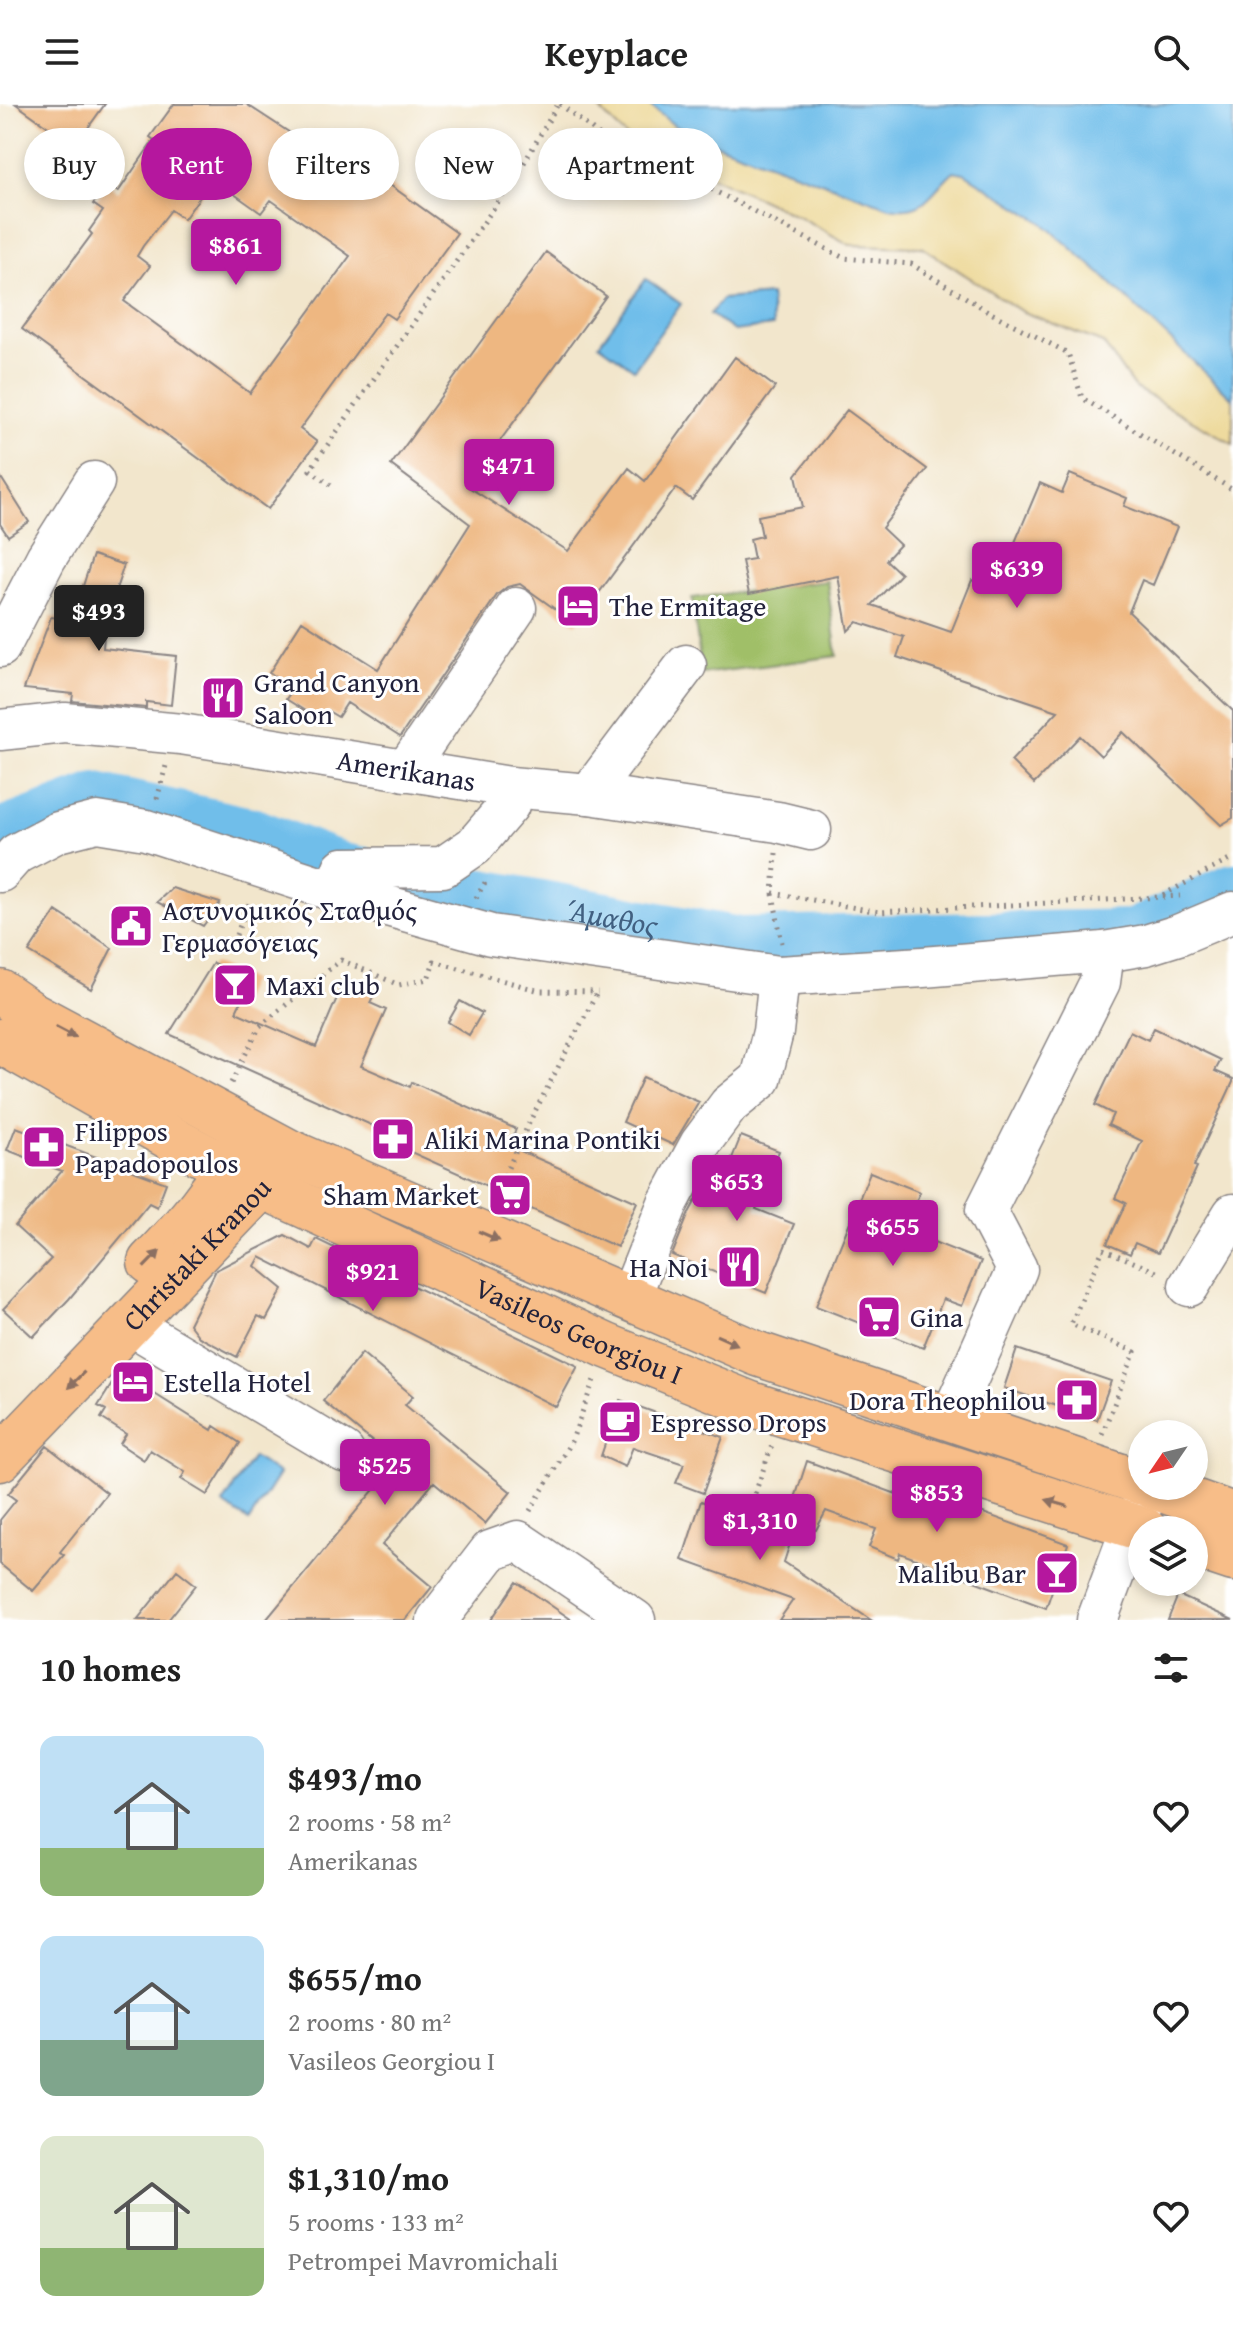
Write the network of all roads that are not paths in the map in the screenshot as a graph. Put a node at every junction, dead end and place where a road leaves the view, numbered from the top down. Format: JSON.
{"nodes":[{"id":1,"x":94,"y":482,"type":"dead end"},
{"id":2,"x":516,"y":608,"type":"dead end"},
{"id":3,"x":0,"y":647,"type":"edge"},
{"id":4,"x":686,"y":665,"type":"dead end"},
{"id":5,"x":0,"y":730,"type":"edge"},
{"id":6,"x":405,"y":771,"type":"junction"},
{"id":7,"x":510,"y":787,"type":"junction"},
{"id":8,"x":589,"y":794,"type":"junction"},
{"id":9,"x":794,"y":826,"type":"road end"},
{"id":10,"x":0,"y":872,"type":"edge"},
{"id":11,"x":334,"y":891,"type":"junction"},
{"id":12,"x":1233,"y":912,"type":"edge"},
{"id":13,"x":1104,"y":952,"type":"junction"},
{"id":14,"x":779,"y":976,"type":"junction"},
{"id":15,"x":0,"y":992,"type":"edge"},
{"id":16,"x":0,"y":1041,"type":"edge"},
{"id":17,"x":236,"y":1112,"type":"junction"},
{"id":18,"x":288,"y":1151,"type":"junction"},
{"id":19,"x":245,"y":1178,"type":"junction"},
{"id":20,"x":1233,"y":1214,"type":"edge"},
{"id":21,"x":1189,"y":1286,"type":"road end"},
{"id":22,"x":630,"y":1298,"type":"junction"},
{"id":23,"x":131,"y":1325,"type":"junction"},
{"id":24,"x":0,"y":1415,"type":"edge"},
{"id":25,"x":950,"y":1419,"type":"junction"},
{"id":26,"x":344,"y":1452,"type":"dead end"},
{"id":27,"x":0,"y":1459,"type":"edge"},
{"id":28,"x":1128,"y":1478,"type":"edge"},
{"id":29,"x":1191,"y":1500,"type":"edge"},
{"id":30,"x":1233,"y":1515,"type":"edge"},
{"id":31,"x":1128,"y":1525,"type":"edge"},
{"id":32,"x":1128,"y":1550,"type":"edge"},
{"id":33,"x":1208,"y":1551,"type":"edge"},
{"id":34,"x":1233,"y":1559,"type":"edge"},
{"id":35,"x":437,"y":1620,"type":"edge"},
{"id":36,"x":635,"y":1620,"type":"edge"},
{"id":37,"x":1097,"y":1620,"type":"edge"}],
"edges":[{"from":1,"to":3,"type":"street"},
{"from":2,"to":6,"type":"street"},
{"from":4,"to":8,"type":"street"},
{"from":5,"to":6,"type":"street","name":"Amerikanas"},
{"from":6,"to":7,"type":"street","name":"Amerikanas"},
{"from":7,"to":8,"type":"street","name":"Amerikanas"},
{"from":7,"to":11,"type":"street"},
{"from":8,"to":9,"type":"street","name":"Amerikanas"},
{"from":10,"to":11,"type":"street"},
{"from":11,"to":14,"type":"street"},
{"from":12,"to":13,"type":"street"},
{"from":13,"to":14,"type":"street"},
{"from":13,"to":25,"type":"street"},
{"from":14,"to":22,"type":"street"},
{"from":15,"to":17,"type":"main road","name":"Vasileos Georgiou I","one_way":true},
{"from":16,"to":19,"type":"main road","name":"Vasileos Georgiou I"},
{"from":17,"to":18,"type":"main road","name":"Vasileos Georgiou I"},
{"from":17,"to":19,"type":"main road","name":"Christaki Kranou"},
{"from":18,"to":19,"type":"main road","name":"Christaki Kranou"},
{"from":18,"to":22,"type":"main road","name":"Vasileos Georgiou I","one_way":true},
{"from":19,"to":23,"type":"main road","name":"Christaki Kranou"},
{"from":24,"to":19,"type":"main road","name":"Christaki Kranou","one_way":true},
{"from":31,"to":19,"type":"main road","name":"Vasileos Georgiou I","one_way":true},
{"from":20,"to":21,"type":"street"},
{"from":22,"to":25,"type":"main road","name":"Vasileos Georgiou I","one_way":true},
{"from":23,"to":26,"type":"street"},
{"from":23,"to":27,"type":"main road","name":"Christaki Kranou","one_way":true},
{"from":25,"to":28,"type":"main road","name":"Vasileos Georgiou I"},
{"from":29,"to":30,"type":"main road"},
{"from":32,"to":37,"type":"street"},
{"from":33,"to":34,"type":"main road"},
{"from":35,"to":36,"type":"street"}]}
